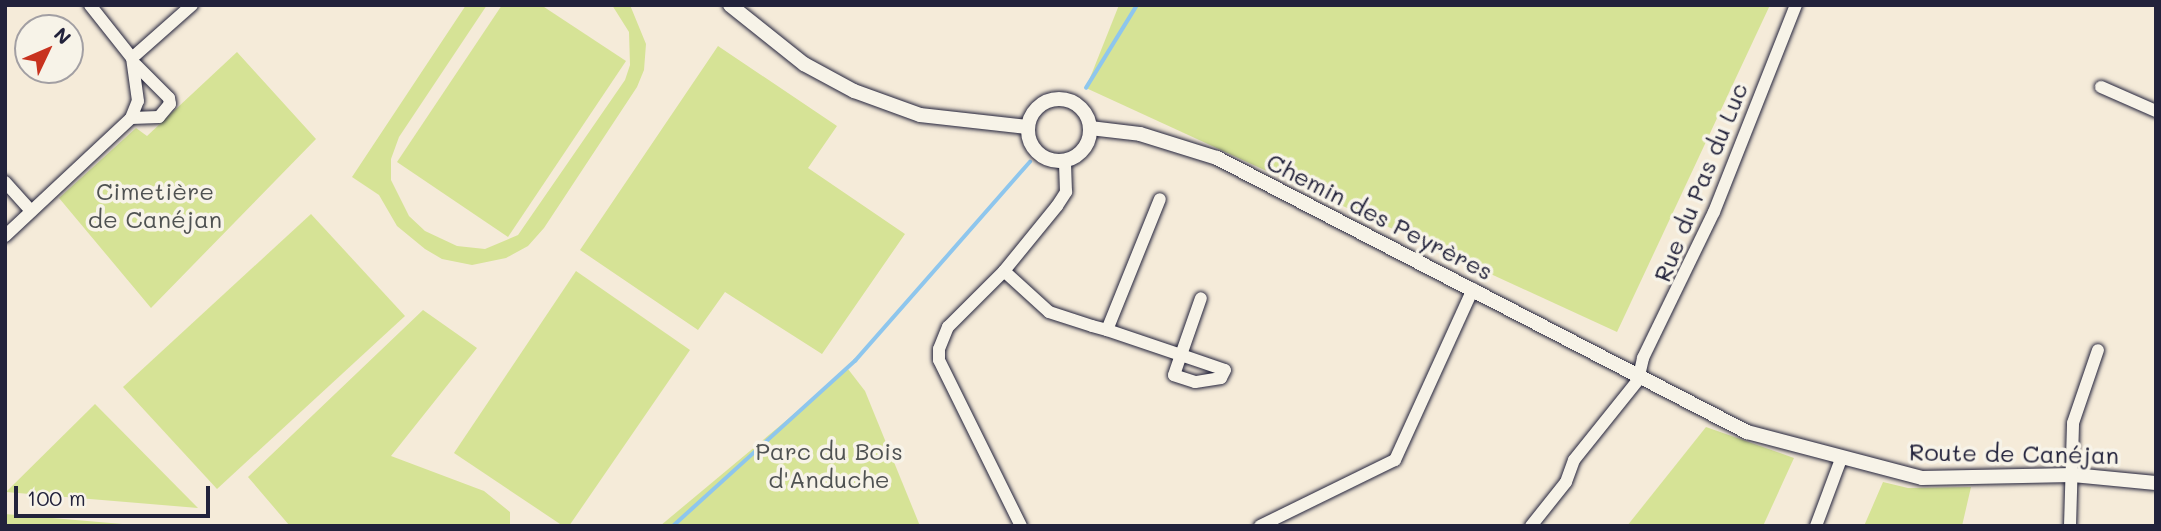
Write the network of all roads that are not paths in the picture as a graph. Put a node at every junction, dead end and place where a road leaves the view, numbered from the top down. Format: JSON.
{"nodes":[{"id":1,"x":90,"y":5,"type":"edge"},
{"id":2,"x":192,"y":5,"type":"edge"},
{"id":3,"x":730,"y":5,"type":"edge"},
{"id":4,"x":1796,"y":5,"type":"edge"},
{"id":5,"x":134,"y":61,"type":"junction"},
{"id":6,"x":2101,"y":87,"type":"dead end"},
{"id":7,"x":2156,"y":111,"type":"edge"},
{"id":8,"x":131,"y":118,"type":"junction"},
{"id":9,"x":1027,"y":127,"type":"junction"},
{"id":10,"x":1090,"y":128,"type":"junction"},
{"id":11,"x":1065,"y":161,"type":"junction"},
{"id":12,"x":5,"y":182,"type":"edge"},
{"id":13,"x":1160,"y":198,"type":"dead end"},
{"id":14,"x":31,"y":211,"type":"junction"},
{"id":15,"x":5,"y":236,"type":"edge"},
{"id":16,"x":1004,"y":271,"type":"junction"},
{"id":17,"x":1474,"y":289,"type":"junction"},
{"id":18,"x":1201,"y":298,"type":"dead end"},
{"id":19,"x":1107,"y":330,"type":"junction"},
{"id":20,"x":2098,"y":350,"type":"dead end"},
{"id":21,"x":1639,"y":374,"type":"junction"},
{"id":22,"x":1841,"y":459,"type":"junction"},
{"id":23,"x":2073,"y":475,"type":"junction"},
{"id":24,"x":2156,"y":484,"type":"edge"},
{"id":25,"x":1021,"y":526,"type":"edge"},
{"id":26,"x":1260,"y":526,"type":"edge"},
{"id":27,"x":1531,"y":526,"type":"edge"},
{"id":28,"x":1816,"y":526,"type":"edge"},
{"id":29,"x":2070,"y":526,"type":"edge"}],
"edges":[{"from":1,"to":5,"type":"street"},
{"from":2,"to":5,"type":"street"},
{"from":3,"to":9,"type":"street"},
{"from":4,"to":21,"type":"street","name":"Rue du Pas du Luc"},
{"from":5,"to":8,"type":"street"},
{"from":5,"to":8,"type":"street"},
{"from":6,"to":7,"type":"street"},
{"from":8,"to":14,"type":"street"},
{"from":9,"to":10,"type":"street"},
{"from":9,"to":11,"type":"street"},
{"from":10,"to":11,"type":"street"},
{"from":10,"to":17,"type":"street","name":"Chemin des Peyrères"},
{"from":11,"to":16,"type":"street"},
{"from":12,"to":14,"type":"street"},
{"from":13,"to":19,"type":"street"},
{"from":14,"to":15,"type":"street"},
{"from":16,"to":19,"type":"street"},
{"from":16,"to":25,"type":"street"},
{"from":17,"to":21,"type":"street","name":"Chemin des Peyrères"},
{"from":17,"to":26,"type":"street"},
{"from":18,"to":19,"type":"street"},
{"from":20,"to":23,"type":"street"},
{"from":21,"to":22,"type":"street","name":"Route de Canéjan"},
{"from":21,"to":27,"type":"street","name":"Rue du Pas du Luc"},
{"from":22,"to":23,"type":"street","name":"Route de Canéjan"},
{"from":22,"to":28,"type":"street"},
{"from":23,"to":24,"type":"street","name":"Route de Canéjan"},
{"from":23,"to":29,"type":"street"}]}
